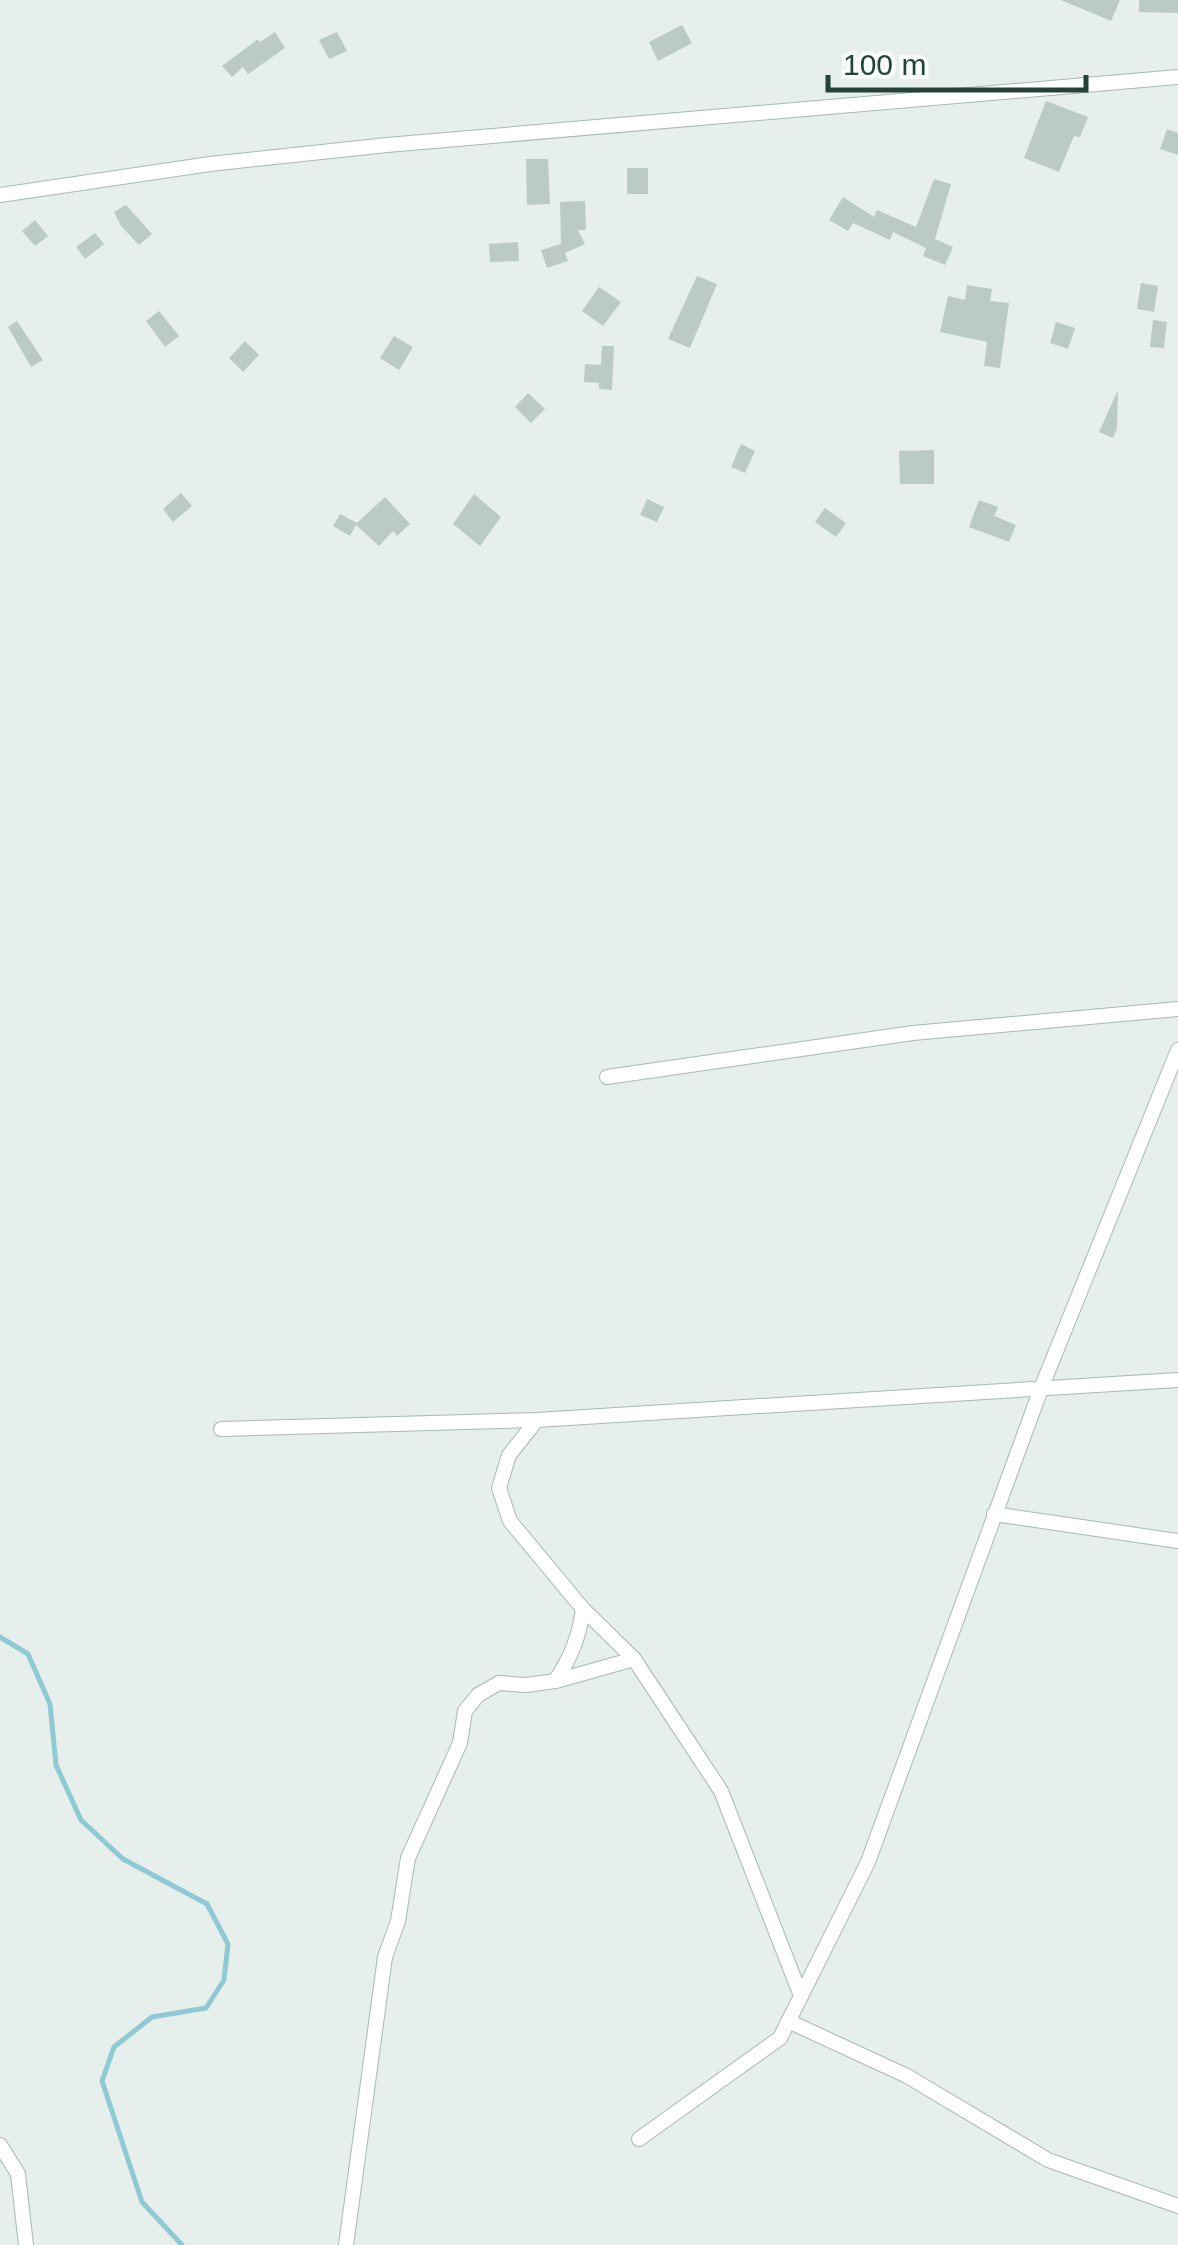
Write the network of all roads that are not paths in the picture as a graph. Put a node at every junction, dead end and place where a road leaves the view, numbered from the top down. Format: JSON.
{"nodes":[{"id":1,"x":1178,"y":77,"type":"edge"},
{"id":2,"x":0,"y":195,"type":"edge"},
{"id":3,"x":1178,"y":1010,"type":"edge"},
{"id":4,"x":1178,"y":1050,"type":"edge"},
{"id":5,"x":606,"y":1077,"type":"dead end"},
{"id":6,"x":1178,"y":1380,"type":"edge"},
{"id":7,"x":1042,"y":1386,"type":"junction"},
{"id":8,"x":537,"y":1420,"type":"junction"},
{"id":9,"x":221,"y":1429,"type":"dead end"},
{"id":10,"x":994,"y":1514,"type":"junction"},
{"id":11,"x":1178,"y":1540,"type":"edge"},
{"id":12,"x":583,"y":1609,"type":"junction"},
{"id":13,"x":634,"y":1659,"type":"junction"},
{"id":14,"x":555,"y":1681,"type":"junction"},
{"id":15,"x":800,"y":1996,"type":"junction"},
{"id":16,"x":788,"y":2021,"type":"junction"},
{"id":17,"x":639,"y":2139,"type":"dead end"},
{"id":18,"x":0,"y":2145,"type":"edge"},
{"id":19,"x":1178,"y":2206,"type":"edge"},
{"id":20,"x":26,"y":2245,"type":"edge"},
{"id":21,"x":346,"y":2245,"type":"edge"}],
"edges":[{"from":1,"to":2,"type":"street"},
{"from":3,"to":5,"type":"street"},
{"from":4,"to":7,"type":"street"},
{"from":6,"to":7,"type":"street"},
{"from":7,"to":8,"type":"street"},
{"from":7,"to":10,"type":"street"},
{"from":8,"to":9,"type":"street"},
{"from":8,"to":12,"type":"street"},
{"from":10,"to":11,"type":"street"},
{"from":10,"to":15,"type":"street"},
{"from":12,"to":13,"type":"street"},
{"from":12,"to":14,"type":"street"},
{"from":13,"to":14,"type":"street"},
{"from":13,"to":15,"type":"street"},
{"from":14,"to":21,"type":"street"},
{"from":15,"to":16,"type":"street"},
{"from":16,"to":17,"type":"street"},
{"from":16,"to":19,"type":"street"},
{"from":18,"to":20,"type":"street"}]}
